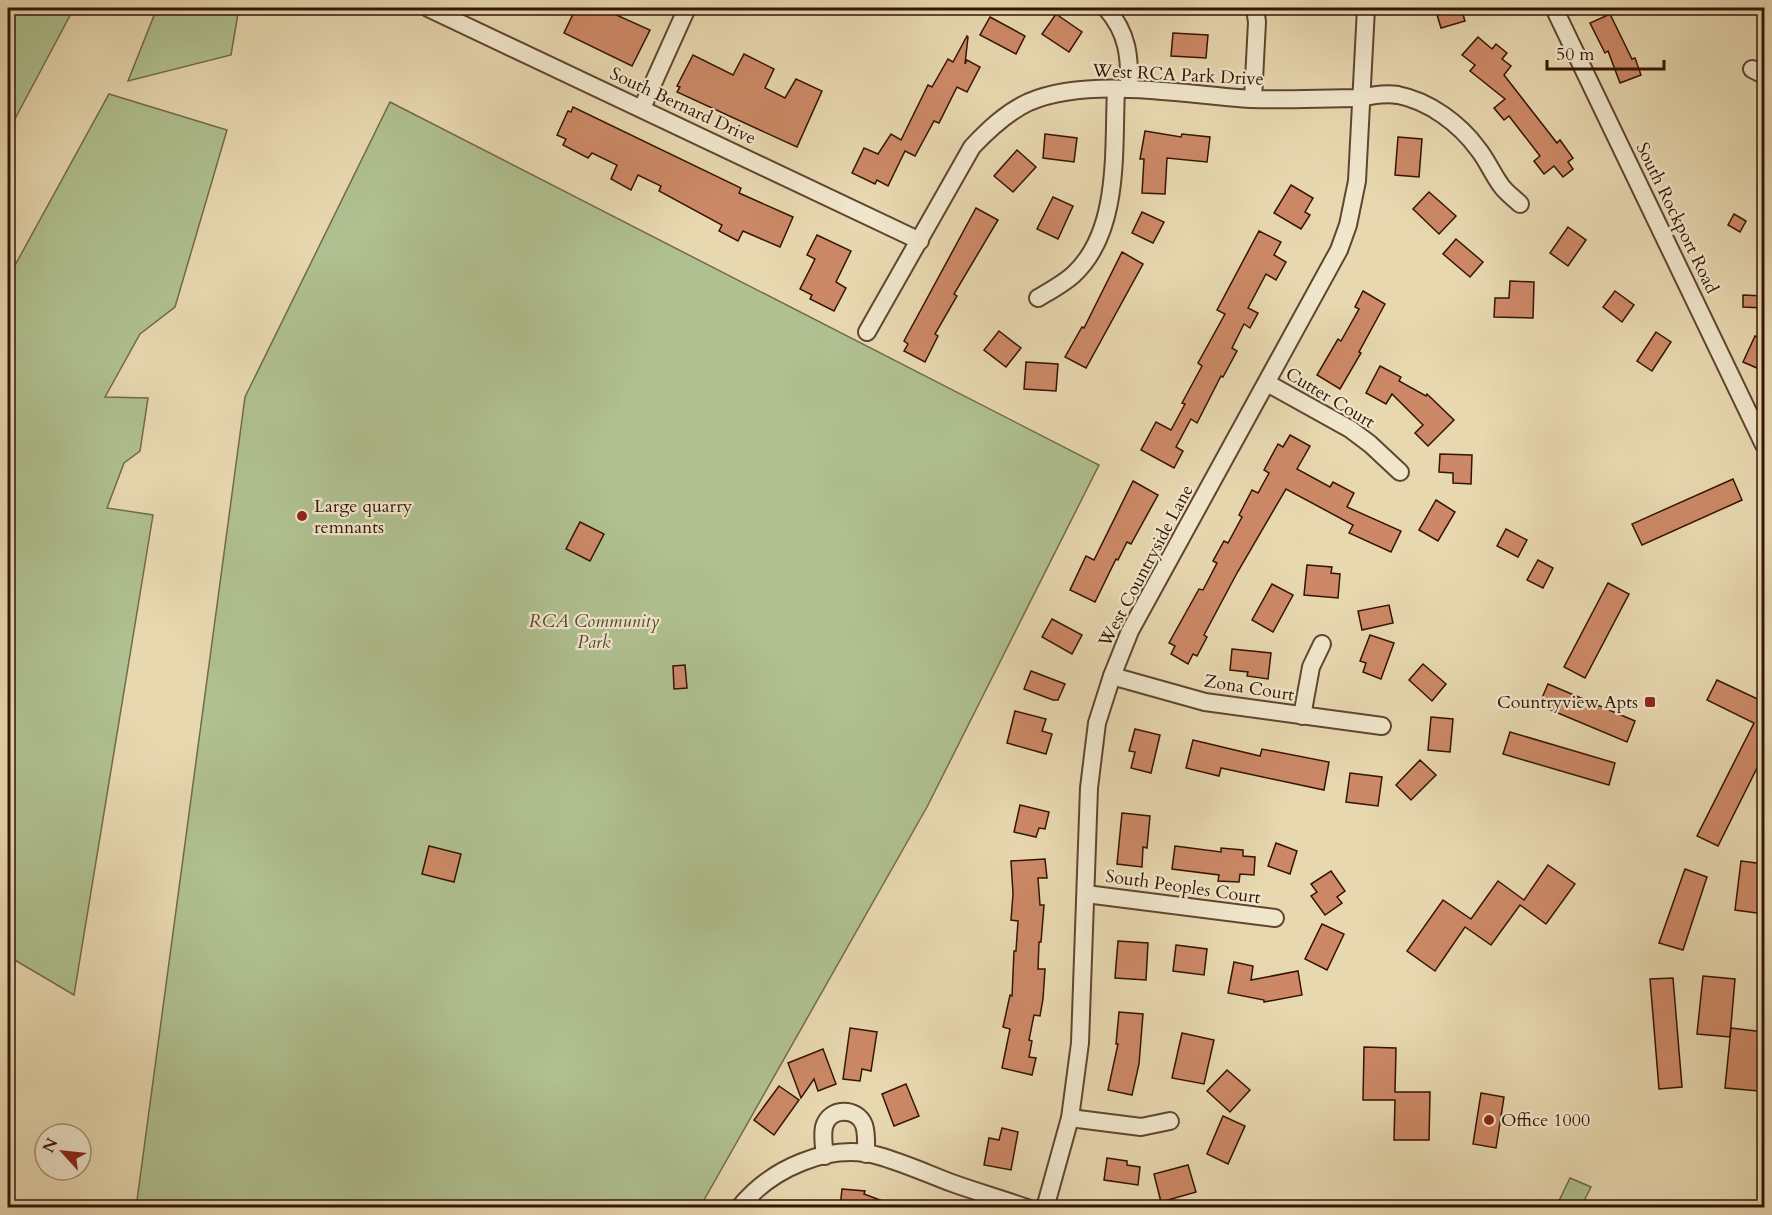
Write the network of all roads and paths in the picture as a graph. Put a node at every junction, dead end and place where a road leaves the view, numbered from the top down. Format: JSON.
{"nodes":[{"id":1,"x":428,"y":8,"type":"edge"},
{"id":2,"x":687,"y":8,"type":"edge"},
{"id":3,"x":1106,"y":8,"type":"edge"},
{"id":4,"x":1255,"y":8,"type":"edge"},
{"id":5,"x":1366,"y":8,"type":"edge"},
{"id":6,"x":1554,"y":8,"type":"edge"},
{"id":7,"x":1122,"y":90,"type":"junction"},
{"id":8,"x":1361,"y":98,"type":"junction"},
{"id":9,"x":1253,"y":99,"type":"junction"},
{"id":10,"x":642,"y":108,"type":"junction"},
{"id":11,"x":1520,"y":204,"type":"dead end"},
{"id":12,"x":920,"y":241,"type":"junction"},
{"id":13,"x":1038,"y":298,"type":"dead end"},
{"id":14,"x":867,"y":332,"type":"dead end"},
{"id":15,"x":1267,"y":383,"type":"junction"},
{"id":16,"x":1763,"y":436,"type":"edge"},
{"id":17,"x":1400,"y":472,"type":"dead end"},
{"id":18,"x":1322,"y":644,"type":"dead end"},
{"id":19,"x":1112,"y":676,"type":"junction"},
{"id":20,"x":1302,"y":716,"type":"junction"},
{"id":21,"x":1382,"y":726,"type":"dead end"},
{"id":22,"x":1086,"y":894,"type":"junction"},
{"id":23,"x":1275,"y":918,"type":"dead end"},
{"id":24,"x":1070,"y":1118,"type":"junction"},
{"id":25,"x":1170,"y":1121,"type":"dead end"},
{"id":26,"x":866,"y":1154,"type":"junction"},
{"id":27,"x":825,"y":1156,"type":"junction"},
{"id":28,"x":739,"y":1208,"type":"edge"},
{"id":29,"x":1026,"y":1208,"type":"edge"},
{"id":30,"x":1045,"y":1208,"type":"edge"}],
"edges":[{"from":1,"to":10,"type":"street","name":"South Bernard Drive"},
{"from":2,"to":10,"type":"street"},
{"from":3,"to":7,"type":"street"},
{"from":4,"to":9,"type":"street"},
{"from":5,"to":8,"type":"street","name":"West Countryside Lane"},
{"from":6,"to":16,"type":"street","name":"South Rockport Road"},
{"from":7,"to":9,"type":"street","name":"West RCA Park Drive"},
{"from":7,"to":12,"type":"street","name":"West RCA Park Drive"},
{"from":7,"to":13,"type":"street"},
{"from":8,"to":9,"type":"street","name":"West RCA Park Drive"},
{"from":8,"to":11,"type":"street","name":"West RCA Park Drive"},
{"from":8,"to":15,"type":"street","name":"West Countryside Lane"},
{"from":10,"to":12,"type":"street","name":"South Bernard Drive"},
{"from":12,"to":14,"type":"street","name":"West RCA Park Drive"},
{"from":15,"to":17,"type":"street","name":"Cutter Court"},
{"from":15,"to":19,"type":"street","name":"West Countryside Lane"},
{"from":18,"to":20,"type":"street"},
{"from":19,"to":20,"type":"street","name":"Zona Court"},
{"from":19,"to":22,"type":"street","name":"West Countryside Lane"},
{"from":20,"to":21,"type":"street","name":"Zona Court"},
{"from":22,"to":23,"type":"street","name":"South Peoples Court"},
{"from":22,"to":24,"type":"street","name":"West Countryside Lane"},
{"from":24,"to":25,"type":"street"},
{"from":24,"to":30,"type":"street","name":"West Countryside Lane"},
{"from":26,"to":27,"type":"street"},
{"from":26,"to":27,"type":"street"},
{"from":26,"to":29,"type":"street"},
{"from":27,"to":28,"type":"street"}]}
